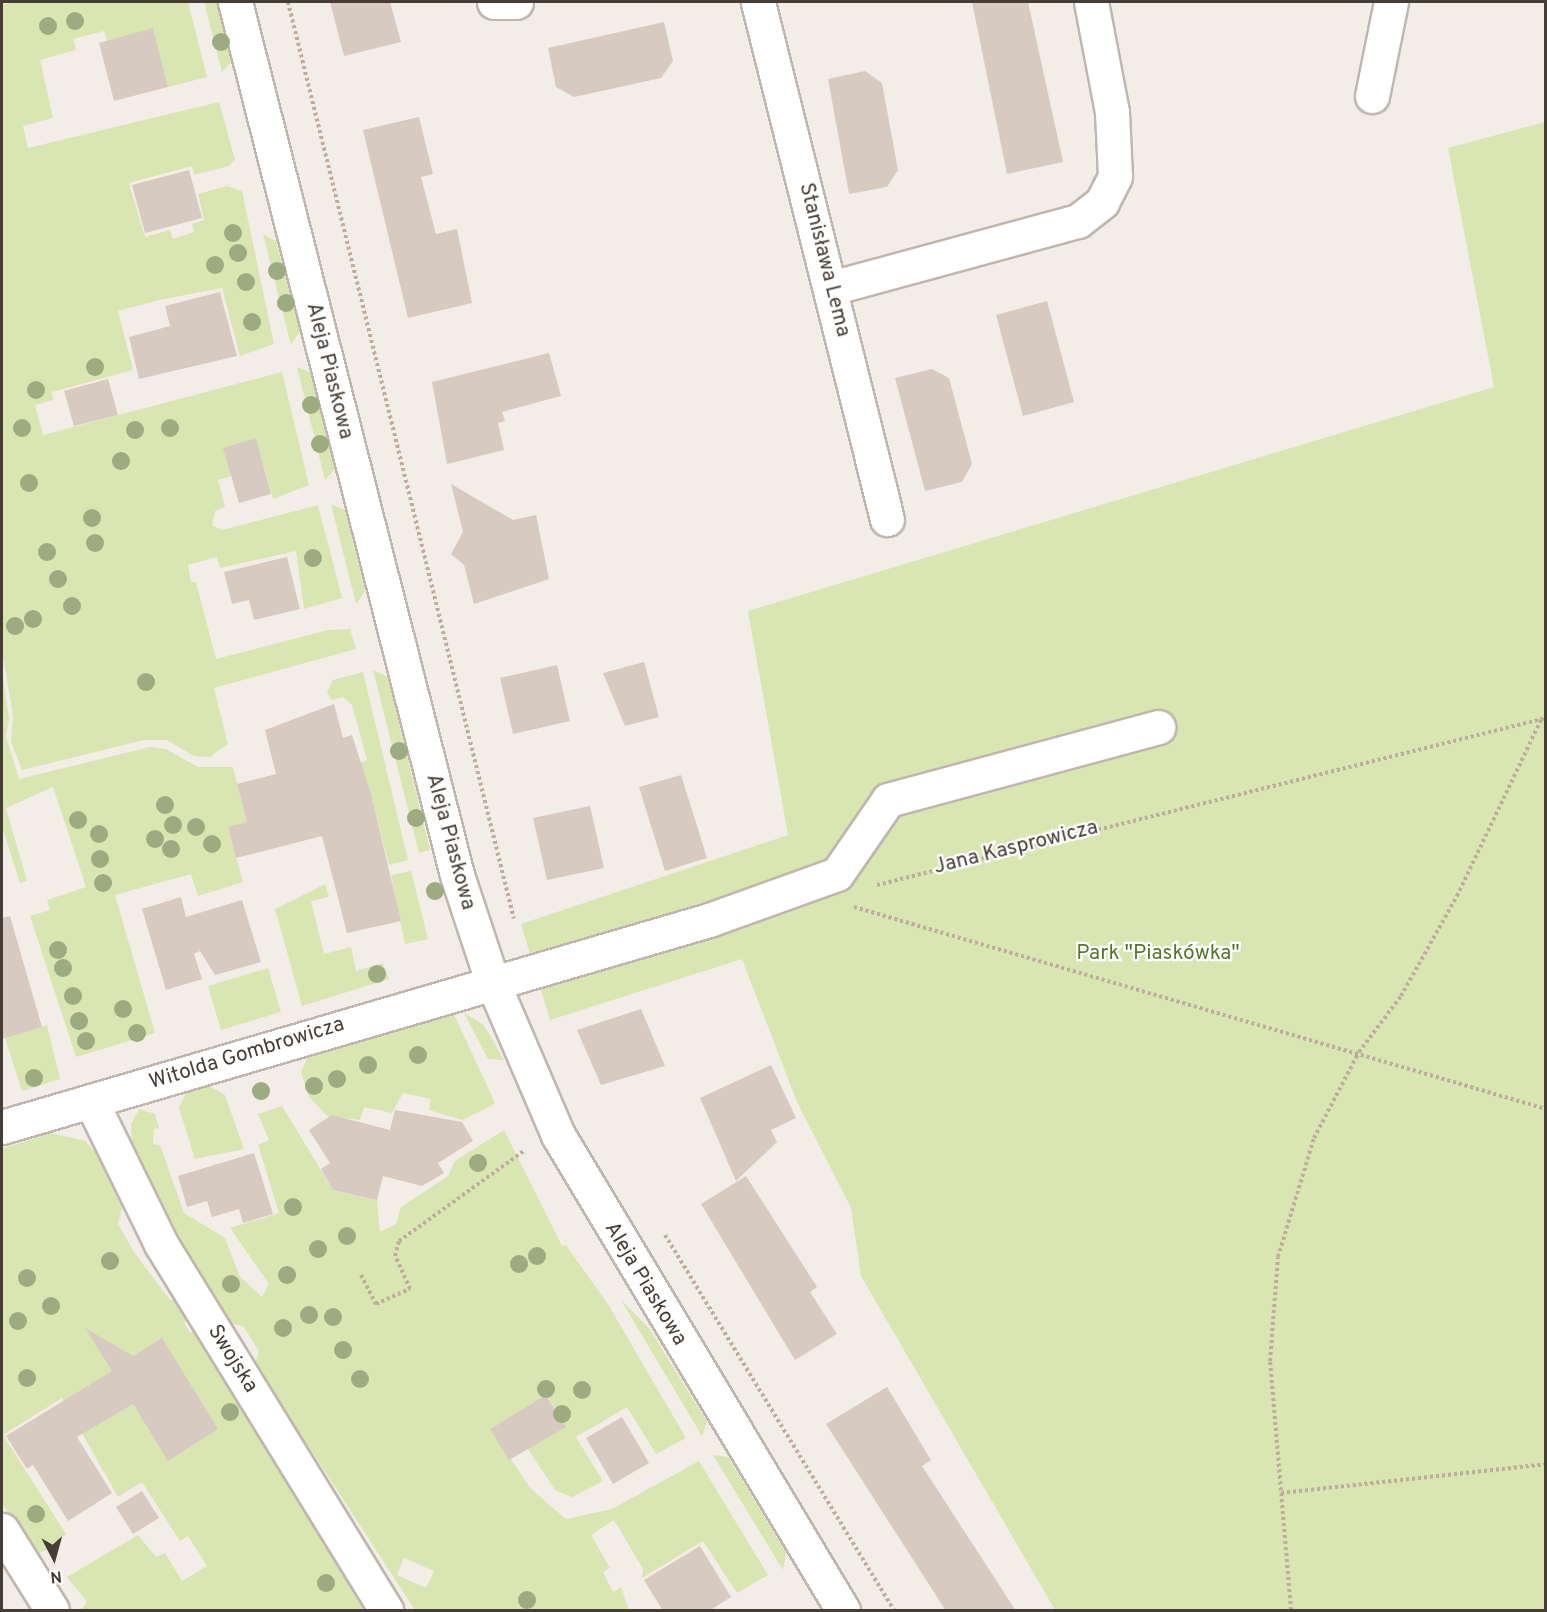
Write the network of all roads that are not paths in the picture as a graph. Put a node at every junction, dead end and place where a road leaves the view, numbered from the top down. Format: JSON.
{"nodes":[{"id":1,"x":235,"y":2,"type":"edge"},
{"id":2,"x":494,"y":2,"type":"edge"},
{"id":3,"x":516,"y":2,"type":"edge"},
{"id":4,"x":758,"y":2,"type":"edge"},
{"id":5,"x":1091,"y":2,"type":"edge"},
{"id":6,"x":1391,"y":2,"type":"edge"},
{"id":7,"x":1372,"y":96,"type":"dead end"},
{"id":8,"x":831,"y":288,"type":"junction"},
{"id":9,"x":887,"y":519,"type":"dead end"},
{"id":10,"x":1158,"y":728,"type":"dead end"},
{"id":11,"x":492,"y":981,"type":"junction"},
{"id":12,"x":91,"y":1101,"type":"junction"},
{"id":13,"x":2,"y":1127,"type":"edge"},
{"id":14,"x":2,"y":1530,"type":"edge"},
{"id":15,"x":52,"y":1611,"type":"edge"},
{"id":16,"x":386,"y":1611,"type":"edge"},
{"id":17,"x":843,"y":1611,"type":"edge"}],
"edges":[{"from":1,"to":11,"type":"street","name":"Aleja Piaskowa"},
{"from":2,"to":3,"type":"street"},
{"from":4,"to":8,"type":"street","name":"Stanisława Lema"},
{"from":5,"to":8,"type":"street"},
{"from":6,"to":7,"type":"street"},
{"from":8,"to":9,"type":"street","name":"Stanisława Lema"},
{"from":10,"to":11,"type":"street"},
{"from":11,"to":12,"type":"street","name":"Witolda Gombrowicza"},
{"from":11,"to":17,"type":"street","name":"Aleja Piaskowa"},
{"from":12,"to":13,"type":"street","name":"Witolda Gombrowicza"},
{"from":12,"to":16,"type":"street","name":"Swojska"},
{"from":14,"to":15,"type":"street"}]}
